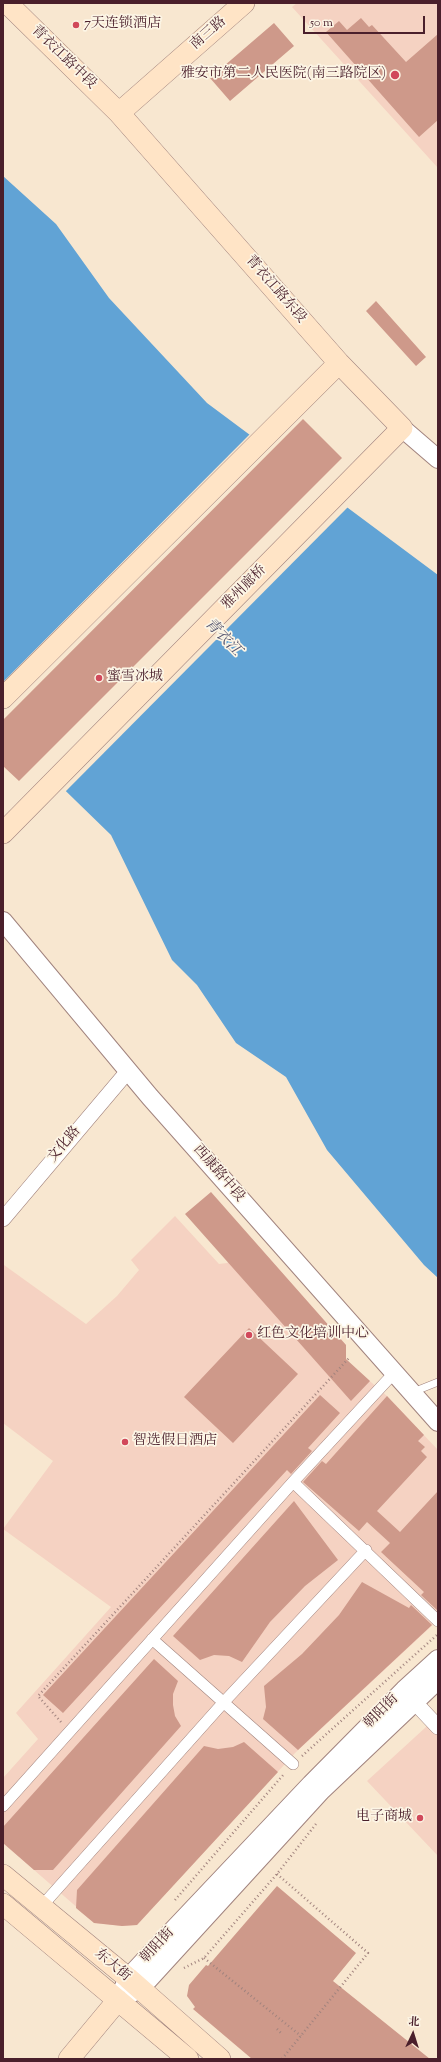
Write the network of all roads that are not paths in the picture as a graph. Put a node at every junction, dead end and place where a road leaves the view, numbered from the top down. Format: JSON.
{"nodes":[{"id":1,"x":7,"y":3,"type":"edge"},
{"id":2,"x":244,"y":3,"type":"edge"},
{"id":3,"x":119,"y":113,"type":"junction"},
{"id":4,"x":339,"y":364,"type":"junction"},
{"id":5,"x":402,"y":428,"type":"junction"},
{"id":6,"x":438,"y":459,"type":"edge"},
{"id":7,"x":3,"y":698,"type":"edge"},
{"id":8,"x":3,"y":833,"type":"edge"},
{"id":9,"x":3,"y":921,"type":"edge"},
{"id":10,"x":128,"y":1071,"type":"junction"},
{"id":11,"x":3,"y":1220,"type":"edge"},
{"id":12,"x":394,"y":1373,"type":"junction"},
{"id":13,"x":438,"y":1382,"type":"edge"},
{"id":14,"x":410,"y":1393,"type":"junction"},
{"id":15,"x":438,"y":1422,"type":"edge"},
{"id":16,"x":293,"y":1482,"type":"junction"},
{"id":17,"x":366,"y":1550,"type":"junction"},
{"id":18,"x":438,"y":1621,"type":"edge"},
{"id":19,"x":152,"y":1639,"type":"junction"},
{"id":20,"x":438,"y":1659,"type":"edge"},
{"id":21,"x":438,"y":1680,"type":"edge"},
{"id":22,"x":409,"y":1696,"type":"junction"},
{"id":23,"x":223,"y":1703,"type":"junction"},
{"id":24,"x":438,"y":1727,"type":"edge"},
{"id":25,"x":293,"y":1764,"type":"road end"},
{"id":26,"x":3,"y":1806,"type":"edge"},
{"id":27,"x":3,"y":1875,"type":"edge"},
{"id":28,"x":3,"y":1904,"type":"edge"},
{"id":29,"x":41,"y":1907,"type":"junction"},
{"id":30,"x":134,"y":1984,"type":"junction"},
{"id":31,"x":118,"y":2000,"type":"junction"},
{"id":32,"x":69,"y":2059,"type":"edge"},
{"id":33,"x":188,"y":2059,"type":"edge"},
{"id":34,"x":220,"y":2059,"type":"edge"}],
"edges":[{"from":1,"to":3,"type":"main road","name":"青衣江路中段"},
{"from":2,"to":3,"type":"main road","name":"南三路"},
{"from":3,"to":4,"type":"main road","name":"青衣江路东段"},
{"from":4,"to":5,"type":"main road","name":"青衣江路东段"},
{"from":4,"to":7,"type":"main road"},
{"from":5,"to":6,"type":"street","name":"青衣江路东段"},
{"from":5,"to":8,"type":"main road","name":"雅州廊桥"},
{"from":9,"to":10,"type":"street","name":"西康路中段"},
{"from":10,"to":11,"type":"street","name":"文化路"},
{"from":10,"to":12,"type":"street","name":"西康路中段"},
{"from":12,"to":14,"type":"street","name":"西康路中段"},
{"from":12,"to":16,"type":"street"},
{"from":13,"to":14,"type":"lane"},
{"from":14,"to":15,"type":"street","name":"西康路中段"},
{"from":16,"to":17,"type":"street"},
{"from":16,"to":19,"type":"street"},
{"from":17,"to":18,"type":"street"},
{"from":17,"to":23,"type":"street"},
{"from":19,"to":23,"type":"street"},
{"from":19,"to":26,"type":"street"},
{"from":20,"to":22,"type":"street","name":"朝阳街"},
{"from":21,"to":22,"type":"street","name":"朝阳街"},
{"from":22,"to":24,"type":"street"},
{"from":22,"to":30,"type":"street","name":"朝阳街"},
{"from":23,"to":25,"type":"street"},
{"from":23,"to":29,"type":"street"},
{"from":27,"to":29,"type":"main road","name":"东大街"},
{"from":28,"to":31,"type":"main road","name":"东大街"},
{"from":29,"to":30,"type":"main road","name":"东大街"},
{"from":30,"to":31,"type":"street","name":"朝阳街"},
{"from":30,"to":34,"type":"main road","name":"东大街"},
{"from":31,"to":32,"type":"main road"},
{"from":31,"to":33,"type":"main road","name":"东大街"}]}
